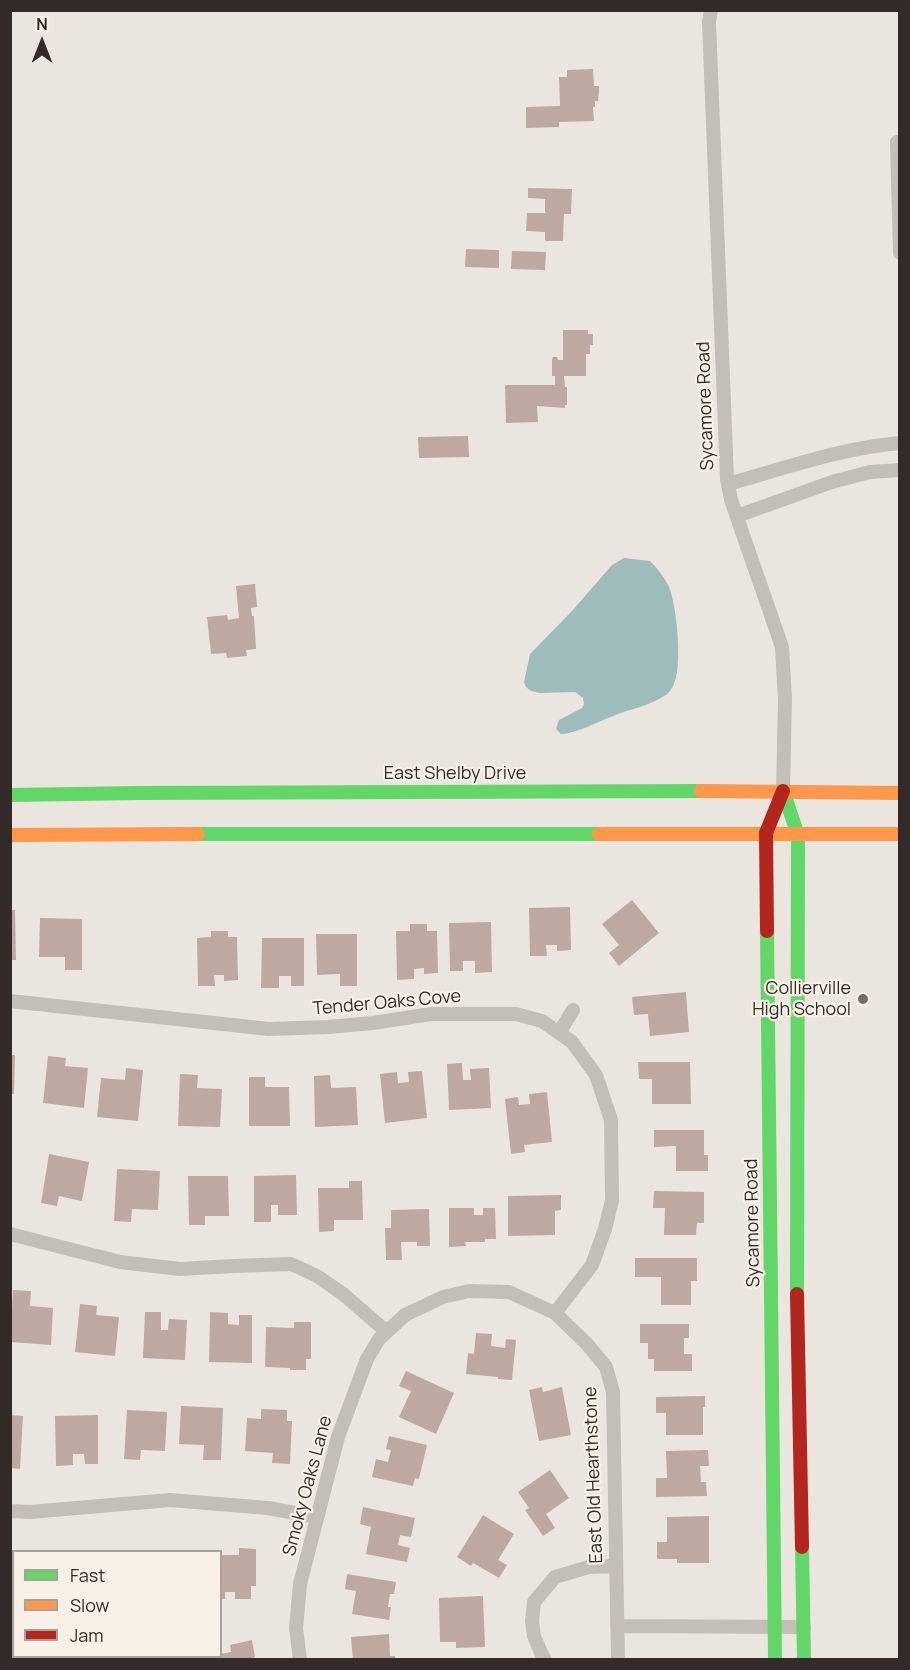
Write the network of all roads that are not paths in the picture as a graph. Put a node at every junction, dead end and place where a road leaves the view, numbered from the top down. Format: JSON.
{"nodes":[{"id":1,"x":711,"y":10,"type":"edge"},
{"id":2,"x":897,"y":142,"type":"dead end"},
{"id":3,"x":899,"y":245,"type":"edge"},
{"id":4,"x":900,"y":253,"type":"edge"},
{"id":5,"x":900,"y":443,"type":"edge"},
{"id":6,"x":900,"y":470,"type":"edge"},
{"id":7,"x":728,"y":484,"type":"junction"},
{"id":8,"x":737,"y":516,"type":"junction"},
{"id":9,"x":783,"y":790,"type":"junction"},
{"id":10,"x":900,"y":793,"type":"edge"},
{"id":11,"x":10,"y":795,"type":"edge"},
{"id":12,"x":765,"y":833,"type":"junction"},
{"id":13,"x":900,"y":834,"type":"edge"},
{"id":14,"x":10,"y":835,"type":"edge"},
{"id":15,"x":798,"y":835,"type":"junction"},
{"id":16,"x":10,"y":1001,"type":"edge"},
{"id":17,"x":573,"y":1010,"type":"dead end"},
{"id":18,"x":559,"y":1033,"type":"junction"},
{"id":19,"x":10,"y":1234,"type":"edge"},
{"id":20,"x":555,"y":1313,"type":"junction"},
{"id":21,"x":387,"y":1332,"type":"junction"},
{"id":22,"x":10,"y":1511,"type":"edge"},
{"id":23,"x":317,"y":1517,"type":"junction"},
{"id":24,"x":616,"y":1566,"type":"junction"},
{"id":25,"x":617,"y":1626,"type":"junction"},
{"id":26,"x":775,"y":1627,"type":"junction"},
{"id":27,"x":804,"y":1627,"type":"junction"},
{"id":28,"x":300,"y":1659,"type":"edge"},
{"id":29,"x":545,"y":1659,"type":"edge"},
{"id":30,"x":618,"y":1659,"type":"edge"},
{"id":31,"x":775,"y":1659,"type":"edge"},
{"id":32,"x":804,"y":1659,"type":"edge"}],
"edges":[{"from":1,"to":7,"type":"street","name":"Sycamore Road"},
{"from":2,"to":3,"type":"street"},
{"from":3,"to":4,"type":"street"},
{"from":5,"to":7,"type":"street"},
{"from":6,"to":8,"type":"street"},
{"from":7,"to":8,"type":"street","name":"Sycamore Road"},
{"from":8,"to":9,"type":"street","name":"Sycamore Road"},
{"from":9,"to":10,"type":"main road","name":"East Shelby Drive"},
{"from":9,"to":11,"type":"main road","name":"East Shelby Drive"},
{"from":9,"to":12,"type":"main road","name":"Sycamore Road"},
{"from":9,"to":15,"type":"main road","name":"Sycamore Road"},
{"from":12,"to":14,"type":"main road"},
{"from":12,"to":15,"type":"main road"},
{"from":12,"to":26,"type":"main road","name":"Sycamore Road"},
{"from":13,"to":15,"type":"main road"},
{"from":15,"to":27,"type":"main road","name":"Sycamore Road"},
{"from":16,"to":18,"type":"street","name":"Tender Oaks Cove"},
{"from":17,"to":18,"type":"street"},
{"from":18,"to":20,"type":"street","name":"Tender Oaks Cove"},
{"from":19,"to":21,"type":"street"},
{"from":20,"to":21,"type":"street","name":"East Old Hearthstone"},
{"from":20,"to":24,"type":"street","name":"East Old Hearthstone"},
{"from":21,"to":23,"type":"street","name":"Smoky Oaks Lane"},
{"from":22,"to":23,"type":"street"},
{"from":23,"to":28,"type":"street","name":"Smoky Oaks Lane"},
{"from":24,"to":25,"type":"street","name":"East Old Hearthstone"},
{"from":24,"to":29,"type":"street"},
{"from":25,"to":26,"type":"street"},
{"from":25,"to":30,"type":"street","name":"East Old Hearthstone"},
{"from":26,"to":27,"type":"street"},
{"from":26,"to":31,"type":"main road","name":"Sycamore Road"},
{"from":27,"to":32,"type":"main road","name":"Sycamore Road"}]}
